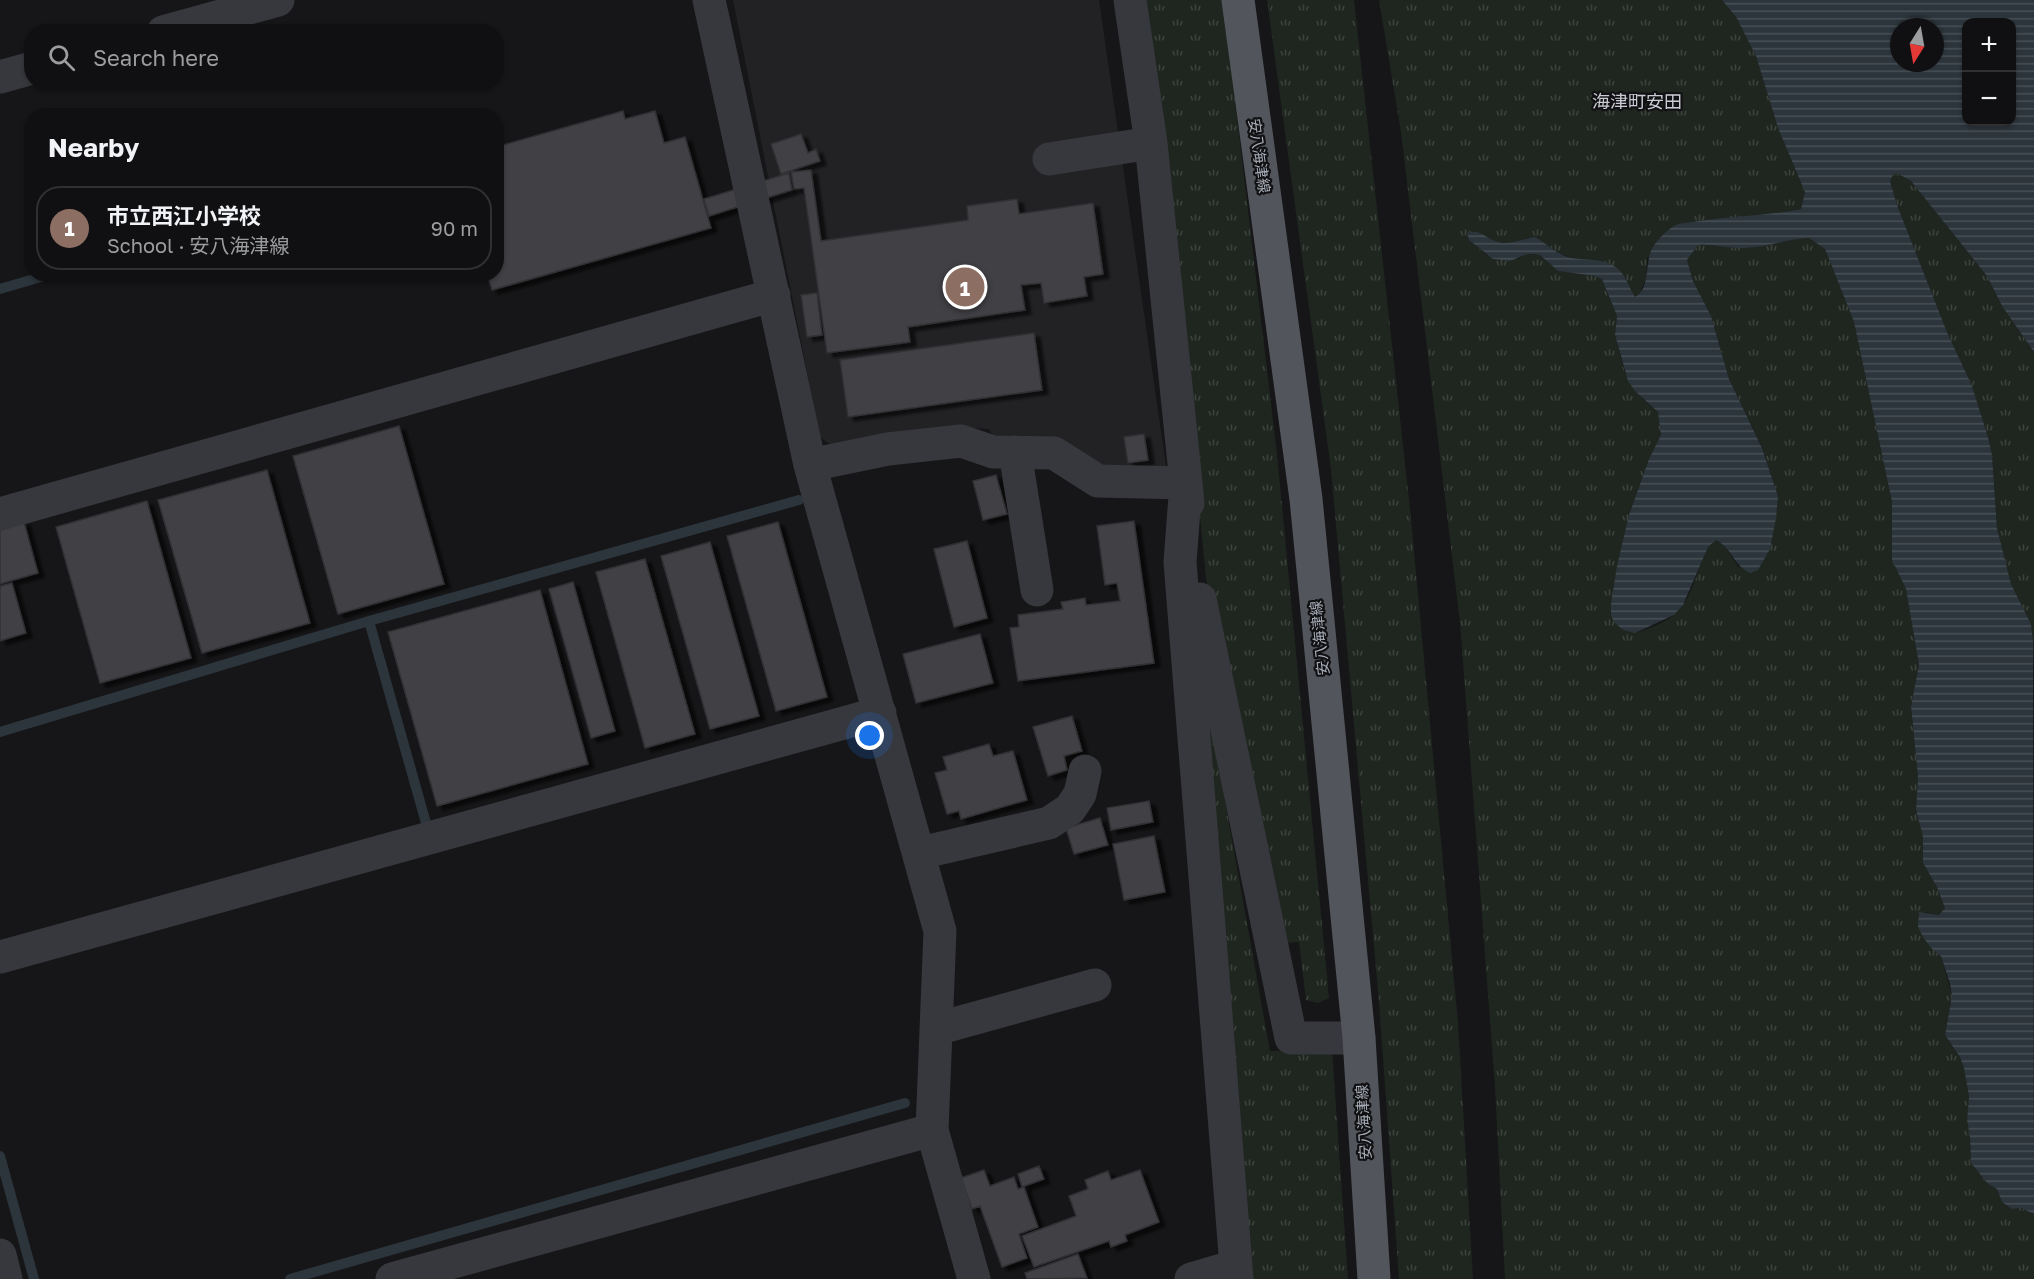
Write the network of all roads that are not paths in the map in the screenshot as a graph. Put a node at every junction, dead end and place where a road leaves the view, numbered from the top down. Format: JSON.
{"nodes":[{"id":1,"x":278,"y":0,"type":"edge"},
{"id":2,"x":710,"y":0,"type":"edge"},
{"id":3,"x":1130,"y":0,"type":"edge"},
{"id":4,"x":1238,"y":0,"type":"edge"},
{"id":5,"x":192,"y":24,"type":"edge"},
{"id":6,"x":24,"y":70,"type":"edge"},
{"id":7,"x":0,"y":76,"type":"edge"},
{"id":8,"x":1151,"y":142,"type":"junction"},
{"id":9,"x":1049,"y":159,"type":"dead end"},
{"id":10,"x":774,"y":295,"type":"junction"},
{"id":11,"x":1015,"y":452,"type":"junction"},
{"id":12,"x":810,"y":465,"type":"junction"},
{"id":13,"x":1186,"y":483,"type":"junction"},
{"id":14,"x":0,"y":514,"type":"edge"},
{"id":15,"x":1037,"y":590,"type":"dead end"},
{"id":16,"x":880,"y":713,"type":"junction"},
{"id":17,"x":1085,"y":771,"type":"dead end"},
{"id":18,"x":920,"y":853,"type":"junction"},
{"id":19,"x":0,"y":957,"type":"edge"},
{"id":20,"x":1095,"y":985,"type":"dead end"},
{"id":21,"x":936,"y":1029,"type":"junction"},
{"id":22,"x":1359,"y":1038,"type":"junction"},
{"id":23,"x":932,"y":1130,"type":"junction"},
{"id":24,"x":0,"y":1255,"type":"edge"},
{"id":25,"x":1236,"y":1273,"type":"edge"},
{"id":26,"x":6,"y":1279,"type":"edge"},
{"id":27,"x":392,"y":1279,"type":"edge"},
{"id":28,"x":974,"y":1279,"type":"edge"},
{"id":29,"x":1191,"y":1279,"type":"edge"},
{"id":30,"x":1374,"y":1279,"type":"edge"}],
"edges":[{"from":1,"to":5,"type":"street"},
{"from":2,"to":10,"type":"street"},
{"from":3,"to":8,"type":"street"},
{"from":4,"to":22,"type":"main road","name":"安八海津線"},
{"from":6,"to":7,"type":"street"},
{"from":8,"to":9,"type":"street"},
{"from":8,"to":13,"type":"street"},
{"from":10,"to":12,"type":"street"},
{"from":10,"to":14,"type":"street"},
{"from":11,"to":12,"type":"street"},
{"from":11,"to":13,"type":"street"},
{"from":11,"to":15,"type":"street"},
{"from":12,"to":16,"type":"street"},
{"from":13,"to":22,"type":"street"},
{"from":13,"to":25,"type":"street"},
{"from":16,"to":18,"type":"street"},
{"from":16,"to":19,"type":"street"},
{"from":17,"to":18,"type":"street"},
{"from":18,"to":21,"type":"street"},
{"from":20,"to":21,"type":"street"},
{"from":21,"to":23,"type":"street"},
{"from":22,"to":30,"type":"main road","name":"安八海津線"},
{"from":23,"to":27,"type":"street"},
{"from":23,"to":28,"type":"street"},
{"from":24,"to":26,"type":"street"},
{"from":25,"to":29,"type":"street"}]}
